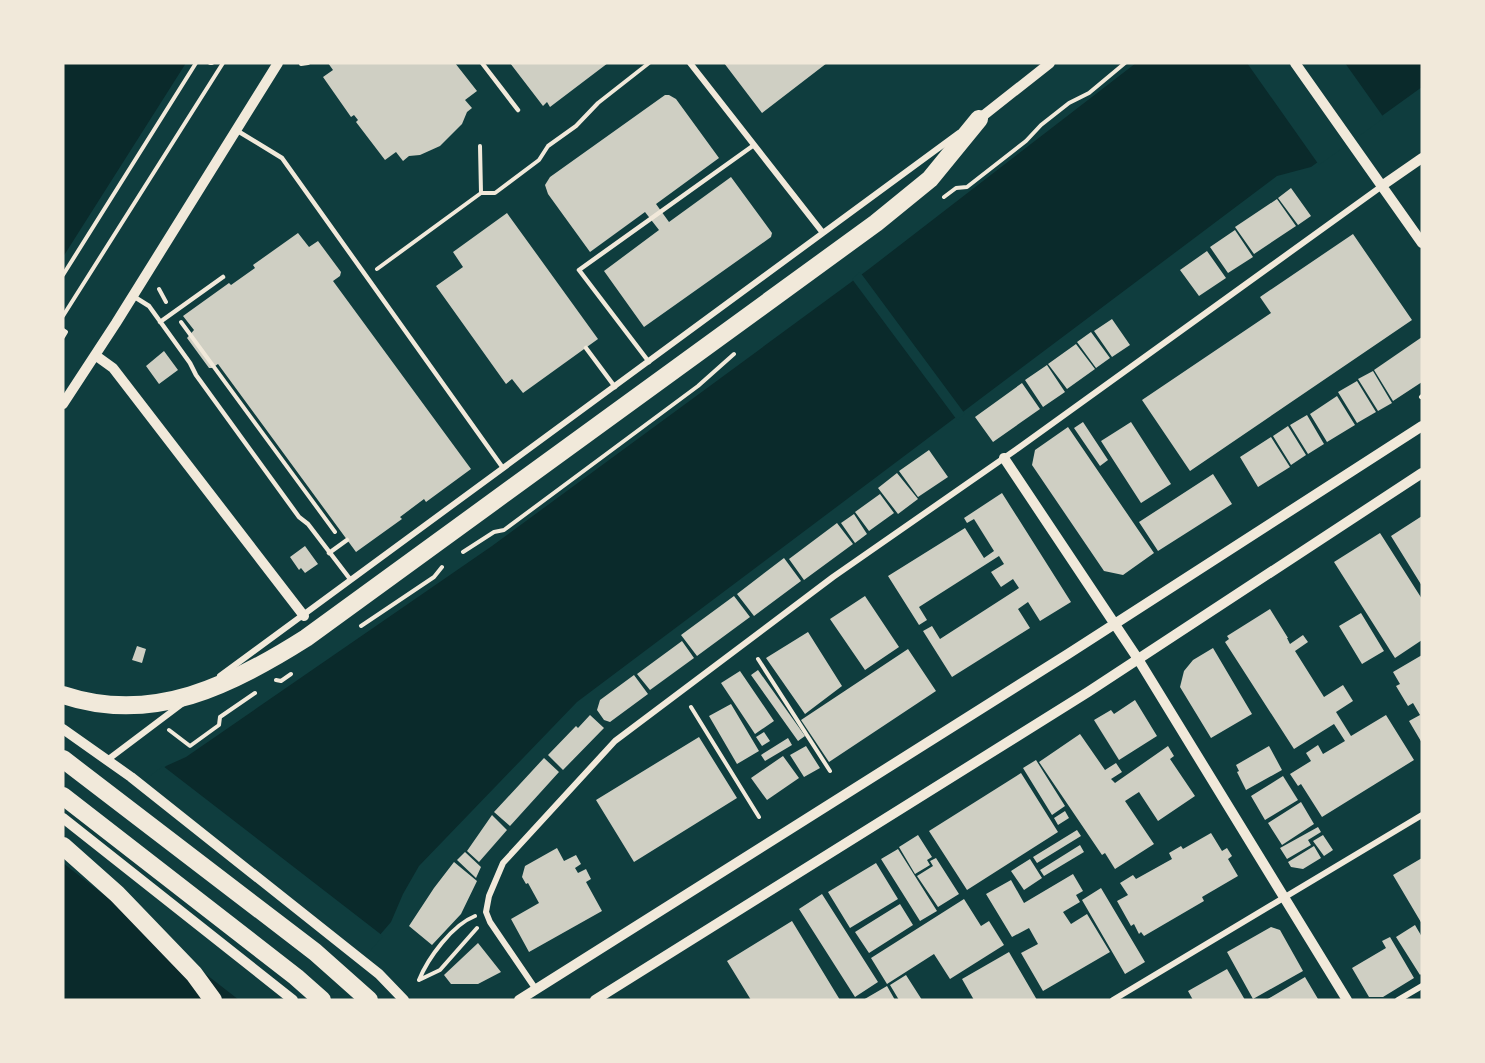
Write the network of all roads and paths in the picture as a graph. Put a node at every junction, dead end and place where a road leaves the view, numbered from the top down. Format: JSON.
{"nodes":[{"id":1,"x":196,"y":63,"type":"edge"},
{"id":2,"x":223,"y":63,"type":"edge"},
{"id":3,"x":278,"y":63,"type":"edge"},
{"id":4,"x":308,"y":63,"type":"edge"},
{"id":5,"x":482,"y":63,"type":"edge"},
{"id":6,"x":649,"y":63,"type":"edge"},
{"id":7,"x":690,"y":63,"type":"edge"},
{"id":8,"x":1050,"y":63,"type":"edge"},
{"id":9,"x":1295,"y":63,"type":"edge"},
{"id":10,"x":301,"y":64,"type":"edge"},
{"id":11,"x":518,"y":110,"type":"dead end"},
{"id":12,"x":979,"y":119,"type":"junction"},
{"id":13,"x":236,"y":130,"type":"junction"},
{"id":14,"x":754,"y":145,"type":"junction"},
{"id":15,"x":480,"y":146,"type":"dead end"},
{"id":16,"x":1422,"y":158,"type":"edge"},
{"id":17,"x":1383,"y":185,"type":"junction"},
{"id":18,"x":481,"y":193,"type":"junction"},
{"id":19,"x":823,"y":233,"type":"junction"},
{"id":20,"x":1422,"y":243,"type":"edge"},
{"id":21,"x":63,"y":275,"type":"edge"},
{"id":22,"x":223,"y":277,"type":"dead end"},
{"id":23,"x":367,"y":277,"type":"junction"},
{"id":24,"x":133,"y":296,"type":"junction"},
{"id":25,"x":63,"y":316,"type":"edge"},
{"id":26,"x":182,"y":316,"type":"dead end"},
{"id":27,"x":160,"y":322,"type":"junction"},
{"id":28,"x":63,"y":330,"type":"edge"},
{"id":29,"x":63,"y":337,"type":"edge"},
{"id":30,"x":586,"y":348,"type":"dead end"},
{"id":31,"x":95,"y":355,"type":"junction"},
{"id":32,"x":649,"y":363,"type":"junction"},
{"id":33,"x":615,"y":387,"type":"junction"},
{"id":34,"x":63,"y":404,"type":"edge"},
{"id":35,"x":1422,"y":426,"type":"edge"},
{"id":36,"x":1004,"y":458,"type":"junction"},
{"id":37,"x":503,"y":468,"type":"junction"},
{"id":38,"x":1422,"y":473,"type":"edge"},
{"id":39,"x":339,"y":538,"type":"dead end"},
{"id":40,"x":347,"y":540,"type":"dead end"},
{"id":41,"x":329,"y":553,"type":"junction"},
{"id":42,"x":350,"y":579,"type":"junction"},
{"id":43,"x":304,"y":616,"type":"junction"},
{"id":44,"x":1116,"y":623,"type":"junction"},
{"id":45,"x":758,"y":659,"type":"dead end"},
{"id":46,"x":1138,"y":659,"type":"junction"},
{"id":47,"x":63,"y":695,"type":"edge"},
{"id":48,"x":691,"y":707,"type":"dead end"},
{"id":49,"x":63,"y":729,"type":"edge"},
{"id":50,"x":63,"y":759,"type":"edge"},
{"id":51,"x":106,"y":761,"type":"junction"},
{"id":52,"x":830,"y":771,"type":"dead end"},
{"id":53,"x":63,"y":795,"type":"edge"},
{"id":54,"x":1422,"y":815,"type":"edge"},
{"id":55,"x":759,"y":818,"type":"dead end"},
{"id":56,"x":67,"y":821,"type":"edge"},
{"id":57,"x":63,"y":846,"type":"edge"},
{"id":58,"x":1284,"y":896,"type":"junction"},
{"id":59,"x":486,"y":912,"type":"junction"},
{"id":60,"x":1422,"y":986,"type":"edge"},
{"id":61,"x":535,"y":988,"type":"junction"},
{"id":62,"x":213,"y":1000,"type":"edge"},
{"id":63,"x":293,"y":1000,"type":"edge"},
{"id":64,"x":322,"y":1000,"type":"edge"},
{"id":65,"x":369,"y":1000,"type":"edge"},
{"id":66,"x":404,"y":1000,"type":"edge"},
{"id":67,"x":519,"y":1000,"type":"edge"},
{"id":68,"x":595,"y":1000,"type":"edge"},
{"id":69,"x":1113,"y":1000,"type":"edge"},
{"id":70,"x":1347,"y":1000,"type":"edge"},
{"id":71,"x":1398,"y":1000,"type":"edge"}],
"edges":[{"from":1,"to":21,"type":"path"},
{"from":2,"to":25,"type":"path"},
{"from":3,"to":13,"type":"street"},
{"from":4,"to":10,"type":"path"},
{"from":5,"to":11,"type":"lane"},
{"from":6,"to":18,"type":"path"},
{"from":7,"to":14,"type":"street"},
{"from":8,"to":12,"type":"street"},
{"from":9,"to":17,"type":"street"},
{"from":12,"to":19,"type":"street"},
{"from":12,"to":47,"type":"highway"},
{"from":13,"to":23,"type":"lane"},
{"from":13,"to":24,"type":"street"},
{"from":14,"to":19,"type":"street"},
{"from":14,"to":32,"type":"lane"},
{"from":15,"to":18,"type":"path"},
{"from":16,"to":17,"type":"street"},
{"from":17,"to":20,"type":"street"},
{"from":17,"to":36,"type":"street"},
{"from":18,"to":23,"type":"path"},
{"from":19,"to":32,"type":"street"},
{"from":22,"to":27,"type":"lane"},
{"from":23,"to":37,"type":"lane"},
{"from":24,"to":27,"type":"lane"},
{"from":24,"to":31,"type":"street"},
{"from":26,"to":39,"type":"path"},
{"from":27,"to":41,"type":"lane"},
{"from":28,"to":29,"type":"path"},
{"from":30,"to":33,"type":"lane"},
{"from":31,"to":34,"type":"street"},
{"from":31,"to":43,"type":"street"},
{"from":32,"to":33,"type":"street"},
{"from":33,"to":37,"type":"street"},
{"from":35,"to":44,"type":"street"},
{"from":36,"to":44,"type":"street"},
{"from":36,"to":59,"type":"street"},
{"from":37,"to":42,"type":"street"},
{"from":38,"to":46,"type":"street"},
{"from":40,"to":41,"type":"lane"},
{"from":41,"to":42,"type":"lane"},
{"from":42,"to":43,"type":"street"},
{"from":43,"to":51,"type":"street"},
{"from":44,"to":46,"type":"street"},
{"from":44,"to":61,"type":"street"},
{"from":45,"to":52,"type":"path"},
{"from":46,"to":58,"type":"street"},
{"from":46,"to":68,"type":"street"},
{"from":48,"to":55,"type":"path"},
{"from":49,"to":51,"type":"street"},
{"from":50,"to":65,"type":"highway"},
{"from":51,"to":66,"type":"street"},
{"from":53,"to":64,"type":"highway"},
{"from":54,"to":58,"type":"street"},
{"from":56,"to":63,"type":"street"},
{"from":57,"to":62,"type":"highway"},
{"from":58,"to":69,"type":"street"},
{"from":58,"to":70,"type":"street"},
{"from":59,"to":59,"type":"path"},
{"from":59,"to":61,"type":"street"},
{"from":60,"to":71,"type":"street"},
{"from":61,"to":67,"type":"street"}]}
